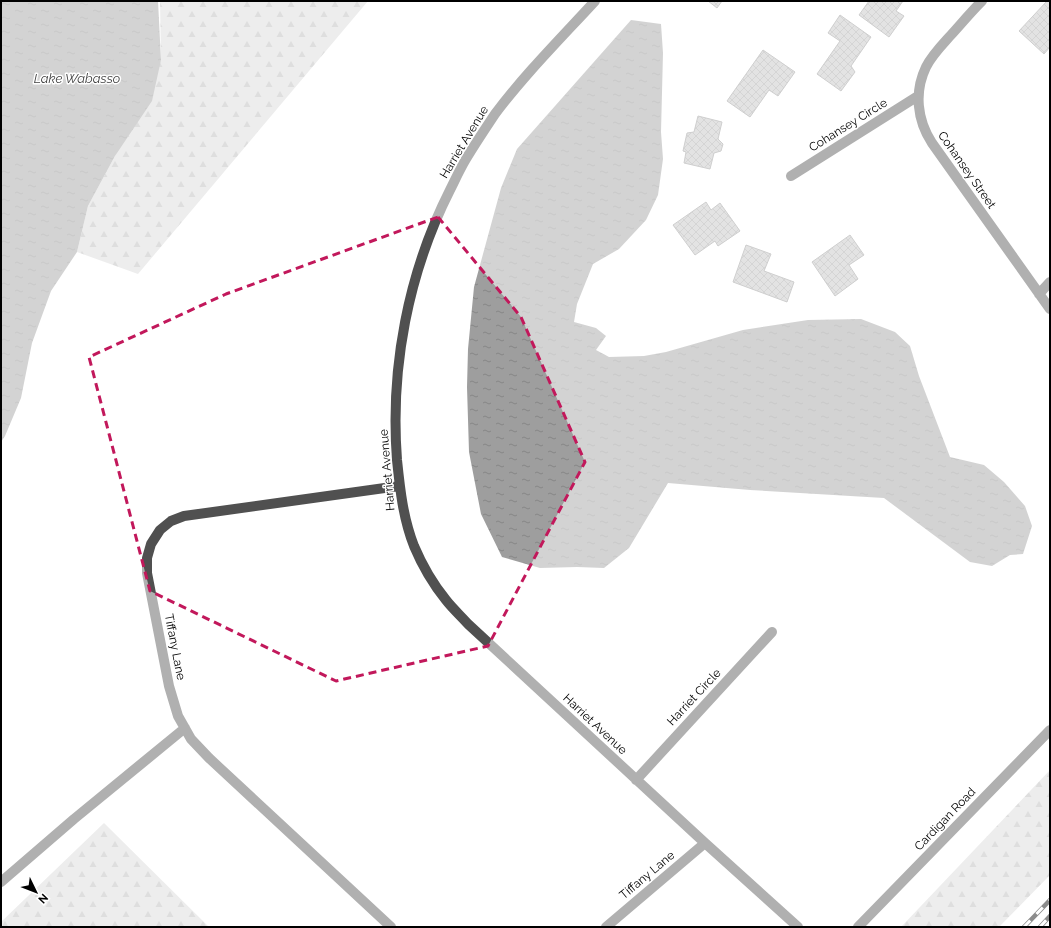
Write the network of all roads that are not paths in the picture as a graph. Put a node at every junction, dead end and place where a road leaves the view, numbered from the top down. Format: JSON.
{"nodes":[{"id":1,"x":596,"y":1,"type":"edge"},
{"id":2,"x":982,"y":1,"type":"edge"},
{"id":3,"x":918,"y":96,"type":"junction"},
{"id":4,"x":791,"y":176,"type":"dead end"},
{"id":5,"x":1050,"y":282,"type":"edge"},
{"id":6,"x":1039,"y":294,"type":"junction"},
{"id":7,"x":1050,"y":309,"type":"edge"},
{"id":8,"x":399,"y":486,"type":"junction"},
{"id":9,"x":772,"y":632,"type":"dead end"},
{"id":10,"x":185,"y":728,"type":"junction"},
{"id":11,"x":1050,"y":730,"type":"edge"},
{"id":12,"x":636,"y":780,"type":"junction"},
{"id":13,"x":705,"y":843,"type":"junction"},
{"id":14,"x":1,"y":882,"type":"edge"},
{"id":15,"x":391,"y":927,"type":"edge"},
{"id":16,"x":606,"y":927,"type":"edge"},
{"id":17,"x":798,"y":927,"type":"edge"},
{"id":18,"x":858,"y":927,"type":"edge"}],
"edges":[{"from":1,"to":8,"type":"street","name":"Harriet Avenue"},
{"from":2,"to":3,"type":"street","name":"Cohansey Street"},
{"from":3,"to":4,"type":"street","name":"Cohansey Circle"},
{"from":3,"to":6,"type":"street","name":"Cohansey Street"},
{"from":5,"to":6,"type":"street"},
{"from":6,"to":7,"type":"street","name":"Cohansey Street"},
{"from":8,"to":10,"type":"street","name":"Tiffany Lane"},
{"from":8,"to":12,"type":"street","name":"Harriet Avenue"},
{"from":9,"to":12,"type":"street","name":"Harriet Circle"},
{"from":10,"to":14,"type":"street"},
{"from":10,"to":15,"type":"street","name":"Tiffany Lane"},
{"from":11,"to":18,"type":"street","name":"Cardigan Road"},
{"from":12,"to":13,"type":"street","name":"Harriet Avenue"},
{"from":13,"to":16,"type":"street","name":"Tiffany Lane"},
{"from":13,"to":17,"type":"street","name":"Harriet Avenue"}]}
